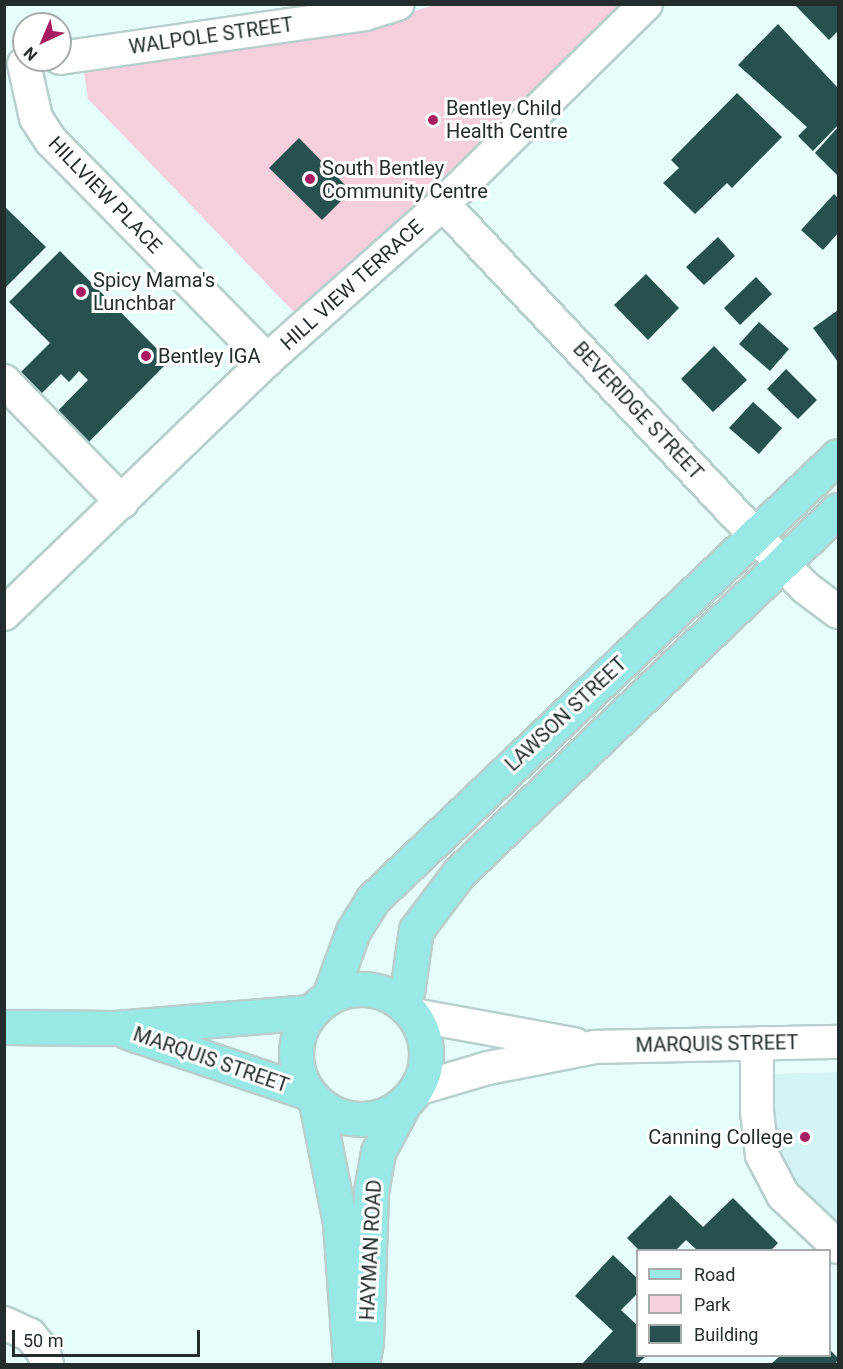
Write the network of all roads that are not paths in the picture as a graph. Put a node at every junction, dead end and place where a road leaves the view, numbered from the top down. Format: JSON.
{"nodes":[{"id":1,"x":397,"y":4,"type":"edge"},
{"id":2,"x":646,"y":4,"type":"edge"},
{"id":3,"x":72,"y":56,"type":"edge"},
{"id":4,"x":27,"y":72,"type":"edge"},
{"id":5,"x":443,"y":204,"type":"junction"},
{"id":6,"x":267,"y":360,"type":"junction"},
{"id":7,"x":4,"y":381,"type":"edge"},
{"id":8,"x":838,"y":456,"type":"edge"},
{"id":9,"x":122,"y":502,"type":"junction"},
{"id":10,"x":838,"y":510,"type":"edge"},
{"id":11,"x":756,"y":536,"type":"junction"},
{"id":12,"x":782,"y":564,"type":"junction"},
{"id":13,"x":5,"y":611,"type":"edge"},
{"id":14,"x":838,"y":612,"type":"edge"},
{"id":15,"x":319,"y":1005,"type":"junction"},
{"id":16,"x":409,"y":1011,"type":"junction"},
{"id":17,"x":4,"y":1027,"type":"edge"},
{"id":18,"x":115,"y":1028,"type":"junction"},
{"id":19,"x":838,"y":1042,"type":"edge"},
{"id":20,"x":762,"y":1043,"type":"junction"},
{"id":21,"x":595,"y":1047,"type":"junction"},
{"id":22,"x":311,"y":1097,"type":"junction"},
{"id":23,"x":410,"y":1097,"type":"junction"},
{"id":24,"x":774,"y":1172,"type":"junction"},
{"id":25,"x":838,"y":1220,"type":"edge"},
{"id":26,"x":838,"y":1247,"type":"edge"},
{"id":27,"x":4,"y":1323,"type":"edge"},
{"id":28,"x":47,"y":1365,"type":"edge"},
{"id":29,"x":351,"y":1365,"type":"edge"},
{"id":30,"x":362,"y":1365,"type":"edge"}],
"edges":[{"from":1,"to":3,"type":"street","name":"WALPOLE STREET"},
{"from":2,"to":5,"type":"street","name":"HILL VIEW TERRACE"},
{"from":4,"to":6,"type":"street","name":"HILLVIEW PLACE"},
{"from":5,"to":6,"type":"street","name":"HILL VIEW TERRACE"},
{"from":5,"to":11,"type":"street","name":"BEVERIDGE STREET"},
{"from":6,"to":9,"type":"street","name":"HILL VIEW TERRACE"},
{"from":7,"to":9,"type":"street"},
{"from":8,"to":11,"type":"main road","name":"LAWSON STREET"},
{"from":9,"to":13,"type":"street","name":"HILL VIEW TERRACE"},
{"from":10,"to":12,"type":"main road","name":"LAWSON STREET"},
{"from":11,"to":12,"type":"street","name":"BEVERIDGE STREET"},
{"from":11,"to":15,"type":"main road","name":"LAWSON STREET"},
{"from":12,"to":14,"type":"street","name":"BEVERIDGE STREET"},
{"from":12,"to":16,"type":"main road","name":"LAWSON STREET"},
{"from":15,"to":16,"type":"main road"},
{"from":15,"to":18,"type":"main road","name":"MARQUIS STREET"},
{"from":15,"to":22,"type":"main road"},
{"from":16,"to":21,"type":"street","name":"MARQUIS STREET"},
{"from":16,"to":23,"type":"main road"},
{"from":17,"to":18,"type":"main road","name":"MARQUIS STREET"},
{"from":18,"to":22,"type":"main road","name":"MARQUIS STREET"},
{"from":19,"to":20,"type":"street","name":"MARQUIS STREET"},
{"from":20,"to":21,"type":"street","name":"MARQUIS STREET"},
{"from":20,"to":24,"type":"street"},
{"from":21,"to":23,"type":"street","name":"MARQUIS STREET"},
{"from":22,"to":23,"type":"main road"},
{"from":22,"to":29,"type":"main road","name":"HAYMAN ROAD"},
{"from":23,"to":30,"type":"main road","name":"HAYMAN ROAD"},
{"from":24,"to":25,"type":"street"},
{"from":24,"to":26,"type":"street"},
{"from":27,"to":28,"type":"street"}]}
